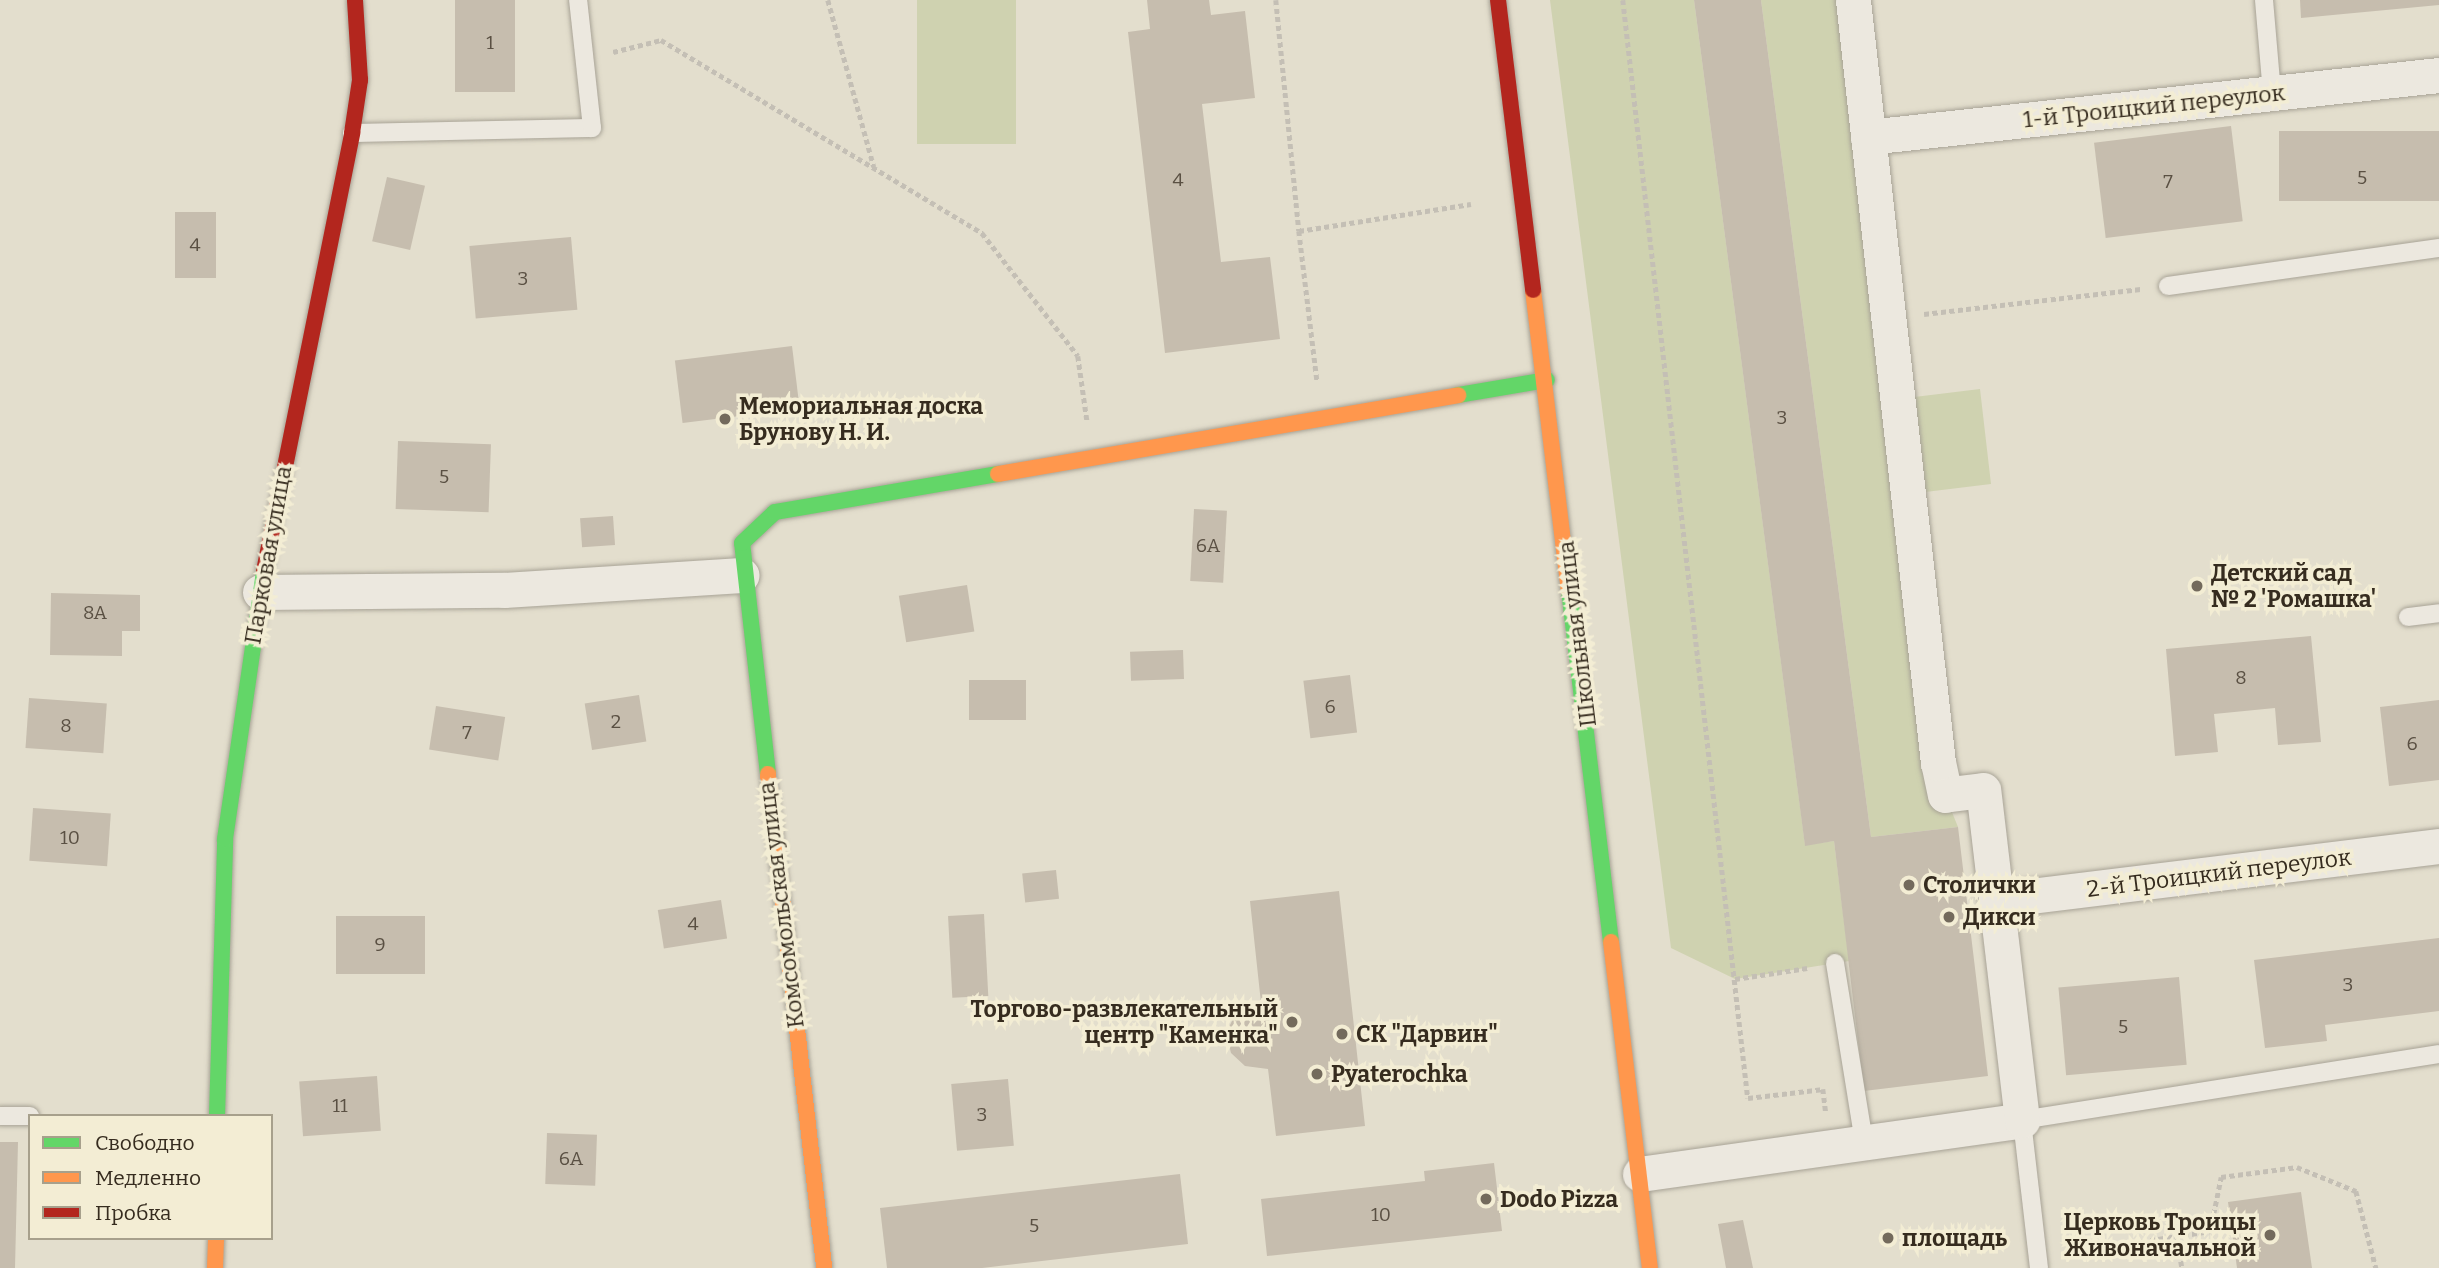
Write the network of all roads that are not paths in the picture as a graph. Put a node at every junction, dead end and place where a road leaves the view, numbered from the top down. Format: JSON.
{"nodes":[{"id":1,"x":355,"y":0,"type":"edge"},
{"id":2,"x":578,"y":0,"type":"edge"},
{"id":3,"x":1498,"y":0,"type":"edge"},
{"id":4,"x":1853,"y":0,"type":"edge"},
{"id":5,"x":2264,"y":0,"type":"edge"},
{"id":6,"x":2439,"y":75,"type":"edge"},
{"id":7,"x":2272,"y":93,"type":"junction"},
{"id":8,"x":352,"y":133,"type":"junction"},
{"id":9,"x":1868,"y":137,"type":"junction"},
{"id":10,"x":2439,"y":248,"type":"edge"},
{"id":11,"x":2168,"y":286,"type":"road end"},
{"id":12,"x":1547,"y":380,"type":"junction"},
{"id":13,"x":742,"y":559,"type":"junction"},
{"id":14,"x":260,"y":592,"type":"junction"},
{"id":15,"x":2439,"y":613,"type":"edge"},
{"id":16,"x":2408,"y":617,"type":"dead end"},
{"id":17,"x":2439,"y":846,"type":"edge"},
{"id":18,"x":1998,"y":900,"type":"junction"},
{"id":19,"x":1835,"y":963,"type":"road end"},
{"id":20,"x":2439,"y":1054,"type":"edge"},
{"id":21,"x":217,"y":1114,"type":"edge"},
{"id":22,"x":0,"y":1116,"type":"edge"},
{"id":23,"x":28,"y":1116,"type":"edge"},
{"id":24,"x":2022,"y":1119,"type":"junction"},
{"id":25,"x":1848,"y":1144,"type":"junction"},
{"id":26,"x":1640,"y":1174,"type":"junction"},
{"id":27,"x":216,"y":1240,"type":"edge"},
{"id":28,"x":2038,"y":1263,"type":"edge"},
{"id":29,"x":215,"y":1268,"type":"edge"},
{"id":30,"x":824,"y":1268,"type":"edge"},
{"id":31,"x":1650,"y":1268,"type":"edge"}],
"edges":[{"from":1,"to":8,"type":"street","name":"Парковая улица"},
{"from":2,"to":8,"type":"lane"},
{"from":3,"to":12,"type":"street","name":"Школьная улица"},
{"from":4,"to":9,"type":"street"},
{"from":5,"to":7,"type":"lane"},
{"from":6,"to":7,"type":"street","name":"1-й Троицкий переулок"},
{"from":7,"to":9,"type":"street","name":"1-й Троицкий переулок"},
{"from":8,"to":14,"type":"street","name":"Парковая улица"},
{"from":9,"to":18,"type":"street"},
{"from":10,"to":11,"type":"lane"},
{"from":12,"to":13,"type":"street"},
{"from":12,"to":26,"type":"street","name":"Школьная улица"},
{"from":13,"to":14,"type":"street"},
{"from":13,"to":30,"type":"street","name":"Комсомольская улица"},
{"from":14,"to":21,"type":"street","name":"Парковая улица"},
{"from":15,"to":16,"type":"lane"},
{"from":17,"to":18,"type":"street","name":"2-й Троицкий переулок"},
{"from":18,"to":24,"type":"street"},
{"from":19,"to":25,"type":"lane"},
{"from":20,"to":24,"type":"lane"},
{"from":22,"to":23,"type":"lane"},
{"from":24,"to":25,"type":"street"},
{"from":24,"to":28,"type":"lane"},
{"from":25,"to":26,"type":"street"},
{"from":26,"to":31,"type":"street","name":"Школьная улица"},
{"from":27,"to":29,"type":"street"}]}
